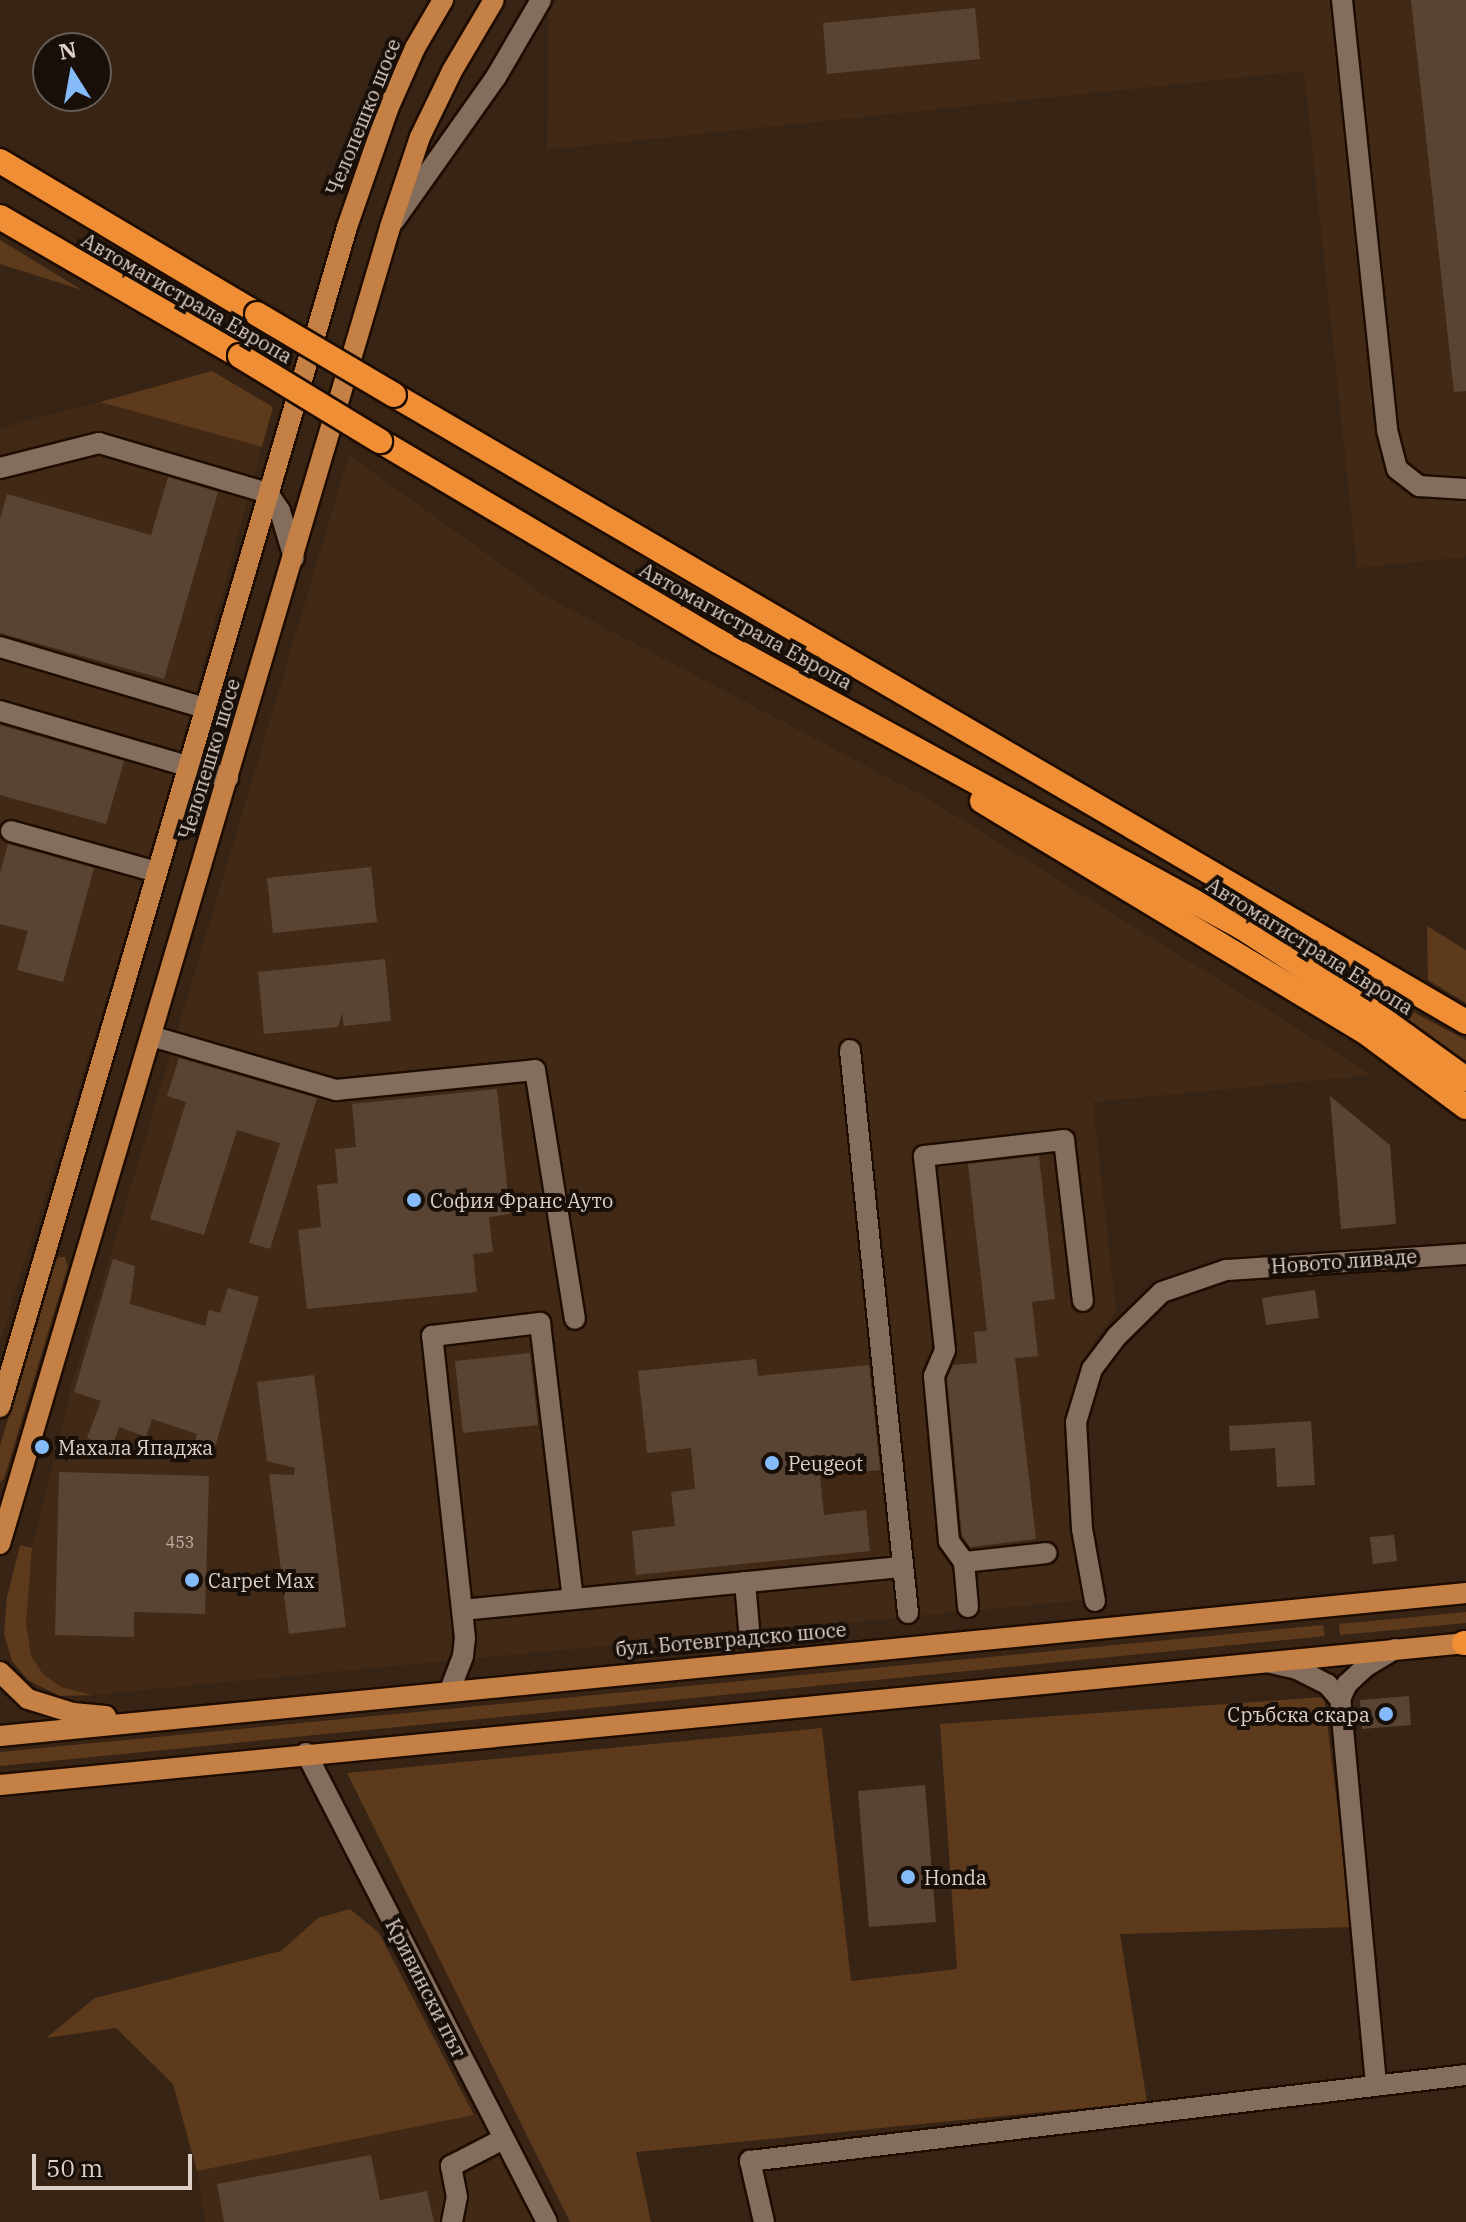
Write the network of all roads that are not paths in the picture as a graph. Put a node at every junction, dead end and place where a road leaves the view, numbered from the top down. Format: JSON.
{"nodes":[{"id":1,"x":443,"y":0,"type":"edge"},
{"id":2,"x":494,"y":0,"type":"edge"},
{"id":3,"x":541,"y":0,"type":"edge"},
{"id":4,"x":1342,"y":0,"type":"edge"},
{"id":5,"x":0,"y":161,"type":"edge"},
{"id":6,"x":0,"y":217,"type":"edge"},
{"id":7,"x":390,"y":227,"type":"junction"},
{"id":8,"x":0,"y":468,"type":"edge"},
{"id":9,"x":1466,"y":489,"type":"edge"},
{"id":10,"x":268,"y":493,"type":"junction"},
{"id":11,"x":294,"y":558,"type":"junction"},
{"id":12,"x":718,"y":641,"type":"junction"},
{"id":13,"x":0,"y":647,"type":"edge"},
{"id":14,"x":205,"y":708,"type":"junction"},
{"id":15,"x":0,"y":711,"type":"edge"},
{"id":16,"x":188,"y":767,"type":"junction"},
{"id":17,"x":228,"y":778,"type":"junction"},
{"id":18,"x":11,"y":831,"type":"dead end"},
{"id":19,"x":157,"y":872,"type":"junction"},
{"id":20,"x":1466,"y":1022,"type":"edge"},
{"id":21,"x":151,"y":1036,"type":"junction"},
{"id":22,"x":850,"y":1050,"type":"dead end"},
{"id":23,"x":1466,"y":1079,"type":"edge"},
{"id":24,"x":1466,"y":1107,"type":"edge"},
{"id":25,"x":1466,"y":1254,"type":"edge"},
{"id":26,"x":1083,"y":1301,"type":"dead end"},
{"id":27,"x":575,"y":1319,"type":"dead end"},
{"id":28,"x":0,"y":1407,"type":"edge"},
{"id":29,"x":3,"y":1520,"type":"edge"},
{"id":30,"x":0,"y":1544,"type":"edge"},
{"id":31,"x":1047,"y":1553,"type":"dead end"},
{"id":32,"x":964,"y":1562,"type":"junction"},
{"id":33,"x":903,"y":1567,"type":"junction"},
{"id":34,"x":745,"y":1582,"type":"junction"},
{"id":35,"x":1466,"y":1593,"type":"edge"},
{"id":36,"x":573,"y":1599,"type":"junction"},
{"id":37,"x":1095,"y":1601,"type":"dead end"},
{"id":38,"x":968,"y":1607,"type":"dead end"},
{"id":39,"x":462,"y":1610,"type":"junction"},
{"id":40,"x":908,"y":1613,"type":"dead end"},
{"id":41,"x":749,"y":1629,"type":"dead end"},
{"id":42,"x":1466,"y":1643,"type":"edge"},
{"id":43,"x":1395,"y":1649,"type":"junction"},
{"id":44,"x":1265,"y":1662,"type":"junction"},
{"id":45,"x":0,"y":1672,"type":"edge"},
{"id":46,"x":450,"y":1690,"type":"junction"},
{"id":47,"x":1340,"y":1699,"type":"junction"},
{"id":48,"x":154,"y":1720,"type":"junction"},
{"id":49,"x":0,"y":1736,"type":"edge"},
{"id":50,"x":306,"y":1753,"type":"junction"},
{"id":51,"x":0,"y":1785,"type":"edge"},
{"id":52,"x":1466,"y":2075,"type":"edge"},
{"id":53,"x":1376,"y":2084,"type":"junction"},
{"id":54,"x":503,"y":2139,"type":"junction"},
{"id":55,"x":452,"y":2222,"type":"edge"},
{"id":56,"x":547,"y":2222,"type":"edge"},
{"id":57,"x":764,"y":2222,"type":"edge"}],
"edges":[{"from":1,"to":10,"type":"main road","name":"Челопешко шосе"},
{"from":2,"to":7,"type":"main road","name":"Челопешко шосе"},
{"from":3,"to":7,"type":"street"},
{"from":4,"to":9,"type":"street"},
{"from":5,"to":20,"type":"highway","name":"Автомагистрала Европа","bridge":true},
{"from":6,"to":12,"type":"highway","name":"Автомагистрала Европа","bridge":true},
{"from":7,"to":11,"type":"main road","name":"Челопешко шосе"},
{"from":8,"to":10,"type":"street"},
{"from":10,"to":11,"type":"street"},
{"from":10,"to":14,"type":"main road","name":"Челопешко шосе"},
{"from":11,"to":17,"type":"main road","name":"Челопешко шосе"},
{"from":12,"to":23,"type":"highway","name":"Автомагистрала Европа"},
{"from":12,"to":24,"type":"highway"},
{"from":13,"to":14,"type":"street"},
{"from":14,"to":16,"type":"main road","name":"Челопешко шосе"},
{"from":15,"to":16,"type":"street"},
{"from":16,"to":17,"type":"street"},
{"from":16,"to":19,"type":"main road","name":"Челопешко шосе"},
{"from":17,"to":21,"type":"main road","name":"Челопешко шосе"},
{"from":18,"to":19,"type":"street"},
{"from":19,"to":28,"type":"main road","name":"Челопешко шосе"},
{"from":21,"to":27,"type":"street"},
{"from":21,"to":29,"type":"main road","name":"Челопешко шосе"},
{"from":22,"to":33,"type":"street"},
{"from":25,"to":37,"type":"street","name":"Новото ливаде"},
{"from":26,"to":32,"type":"street"},
{"from":29,"to":30,"type":"main road","name":"Челопешко шосе"},
{"from":31,"to":32,"type":"street"},
{"from":32,"to":38,"type":"street"},
{"from":33,"to":34,"type":"street"},
{"from":33,"to":40,"type":"street"},
{"from":34,"to":36,"type":"street"},
{"from":34,"to":41,"type":"street"},
{"from":35,"to":46,"type":"main road","name":"бул. Ботевградско шосе"},
{"from":36,"to":39,"type":"street"},
{"from":36,"to":39,"type":"street"},
{"from":39,"to":46,"type":"street"},
{"from":42,"to":43,"type":"main road"},
{"from":43,"to":44,"type":"main road"},
{"from":43,"to":47,"type":"street"},
{"from":44,"to":47,"type":"street"},
{"from":44,"to":50,"type":"main road"},
{"from":45,"to":48,"type":"main road"},
{"from":46,"to":48,"type":"main road","name":"бул. Ботевградско шосе"},
{"from":47,"to":53,"type":"street"},
{"from":48,"to":49,"type":"main road","name":"бул. Ботевградско шосе"},
{"from":50,"to":51,"type":"main road"},
{"from":50,"to":54,"type":"street","name":"Кривински път"},
{"from":52,"to":53,"type":"street"},
{"from":53,"to":57,"type":"street"},
{"from":54,"to":55,"type":"street"},
{"from":54,"to":56,"type":"street","name":"Кривински път"}]}
